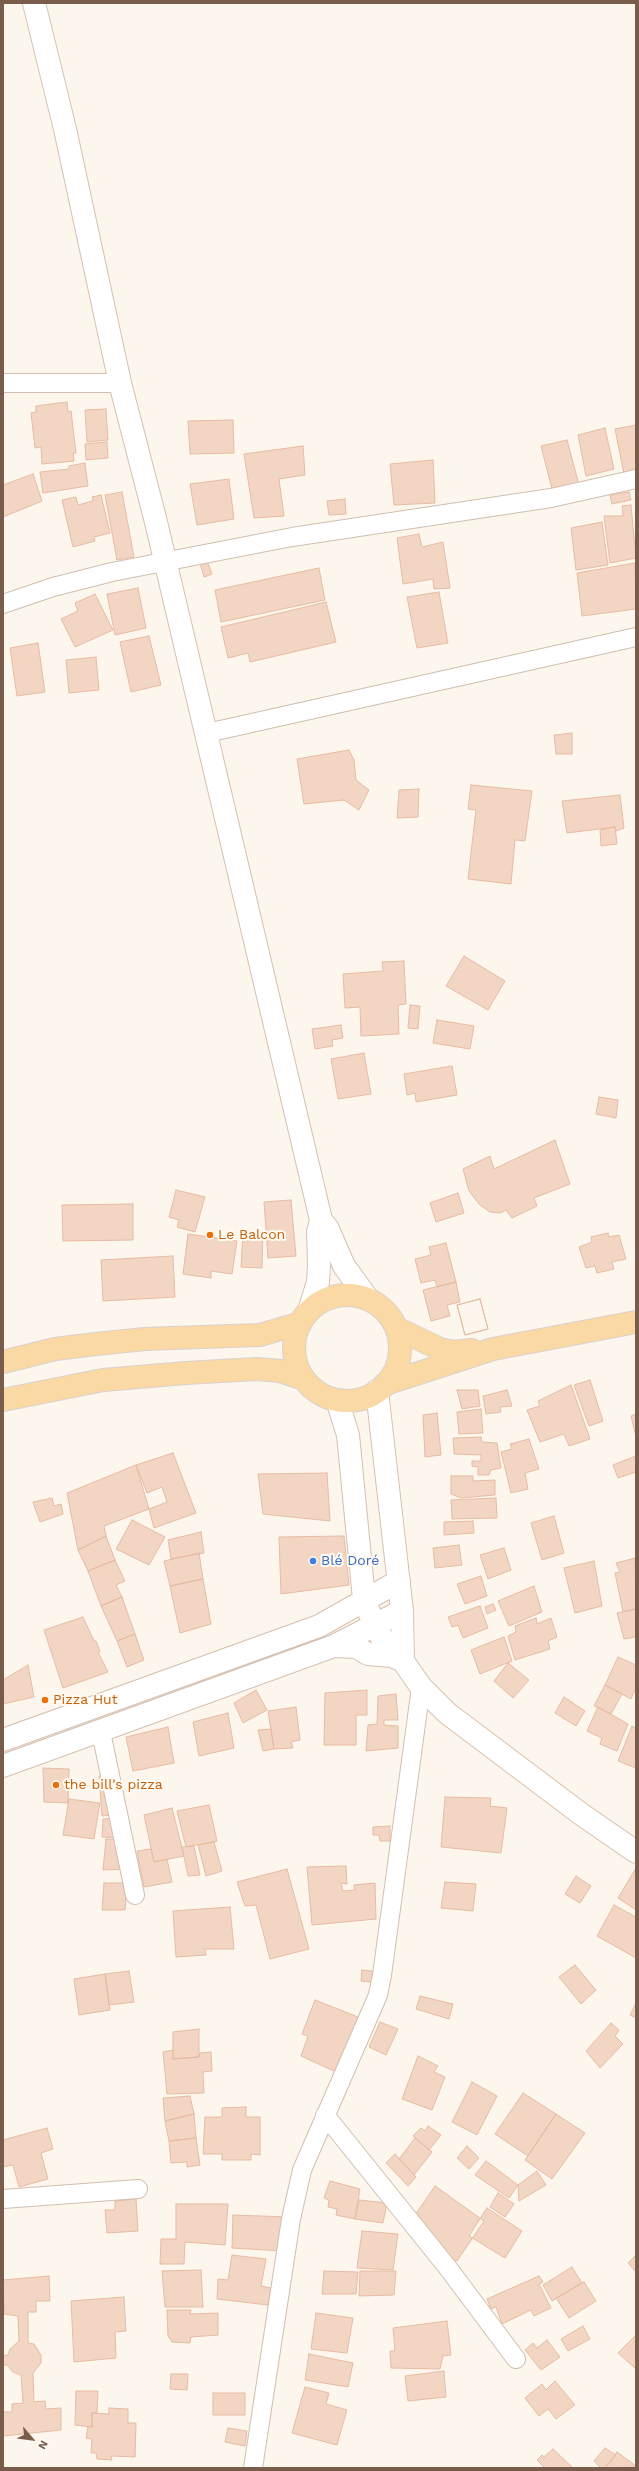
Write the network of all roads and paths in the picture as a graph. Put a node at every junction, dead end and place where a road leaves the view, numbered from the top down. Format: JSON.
{"nodes":[{"id":1,"x":34,"y":3,"type":"edge"},
{"id":2,"x":3,"y":383,"type":"edge"},
{"id":3,"x":120,"y":383,"type":"junction"},
{"id":4,"x":636,"y":479,"type":"edge"},
{"id":5,"x":164,"y":563,"type":"junction"},
{"id":6,"x":3,"y":604,"type":"edge"},
{"id":7,"x":636,"y":637,"type":"edge"},
{"id":8,"x":207,"y":733,"type":"junction"},
{"id":9,"x":321,"y":1220,"type":"junction"},
{"id":10,"x":368,"y":1299,"type":"junction"},
{"id":11,"x":305,"y":1317,"type":"junction"},
{"id":12,"x":636,"y":1322,"type":"edge"},
{"id":13,"x":396,"y":1328,"type":"junction"},
{"id":14,"x":493,"y":1349,"type":"junction"},
{"id":15,"x":3,"y":1362,"type":"edge"},
{"id":16,"x":304,"y":1379,"type":"junction"},
{"id":17,"x":381,"y":1388,"type":"junction"},
{"id":18,"x":3,"y":1400,"type":"edge"},
{"id":19,"x":337,"y":1400,"type":"junction"},
{"id":20,"x":398,"y":1581,"type":"junction"},
{"id":21,"x":364,"y":1599,"type":"junction"},
{"id":22,"x":402,"y":1611,"type":"junction"},
{"id":23,"x":374,"y":1624,"type":"junction"},
{"id":24,"x":334,"y":1646,"type":"junction"},
{"id":25,"x":398,"y":1658,"type":"junction"},
{"id":26,"x":421,"y":1687,"type":"junction"},
{"id":27,"x":101,"y":1732,"type":"junction"},
{"id":28,"x":3,"y":1740,"type":"edge"},
{"id":29,"x":3,"y":1766,"type":"edge"},
{"id":30,"x":636,"y":1852,"type":"edge"},
{"id":31,"x":135,"y":1895,"type":"dead end"},
{"id":32,"x":325,"y":2115,"type":"junction"},
{"id":33,"x":138,"y":2189,"type":"dead end"},
{"id":34,"x":3,"y":2199,"type":"edge"},
{"id":35,"x":516,"y":2359,"type":"dead end"},
{"id":36,"x":253,"y":2468,"type":"edge"}],
"edges":[{"from":1,"to":3,"type":"main road"},
{"from":2,"to":3,"type":"street"},
{"from":3,"to":5,"type":"main road"},
{"from":4,"to":5,"type":"street"},
{"from":5,"to":6,"type":"street"},
{"from":5,"to":8,"type":"main road"},
{"from":7,"to":8,"type":"street"},
{"from":8,"to":9,"type":"main road"},
{"from":9,"to":10,"type":"main road"},
{"from":9,"to":11,"type":"main road"},
{"from":10,"to":11,"type":"main road"},
{"from":10,"to":13,"type":"main road"},
{"from":11,"to":15,"type":"main road"},
{"from":11,"to":16,"type":"main road"},
{"from":12,"to":14,"type":"main road"},
{"from":13,"to":14,"type":"main road"},
{"from":13,"to":17,"type":"main road"},
{"from":14,"to":17,"type":"main road"},
{"from":16,"to":18,"type":"main road"},
{"from":16,"to":19,"type":"main road"},
{"from":17,"to":19,"type":"main road"},
{"from":17,"to":20,"type":"main road"},
{"from":19,"to":21,"type":"main road"},
{"from":20,"to":21,"type":"main road"},
{"from":20,"to":22,"type":"main road"},
{"from":21,"to":23,"type":"main road"},
{"from":21,"to":28,"type":"main road"},
{"from":22,"to":23,"type":"main road"},
{"from":22,"to":25,"type":"main road"},
{"from":23,"to":24,"type":"main road"},
{"from":23,"to":25,"type":"main road"},
{"from":24,"to":25,"type":"main road"},
{"from":24,"to":27,"type":"main road"},
{"from":25,"to":26,"type":"main road"},
{"from":26,"to":30,"type":"main road"},
{"from":26,"to":32,"type":"street"},
{"from":27,"to":29,"type":"main road"},
{"from":27,"to":31,"type":"street"},
{"from":32,"to":35,"type":"street"},
{"from":32,"to":36,"type":"street"},
{"from":33,"to":34,"type":"street"}]}
